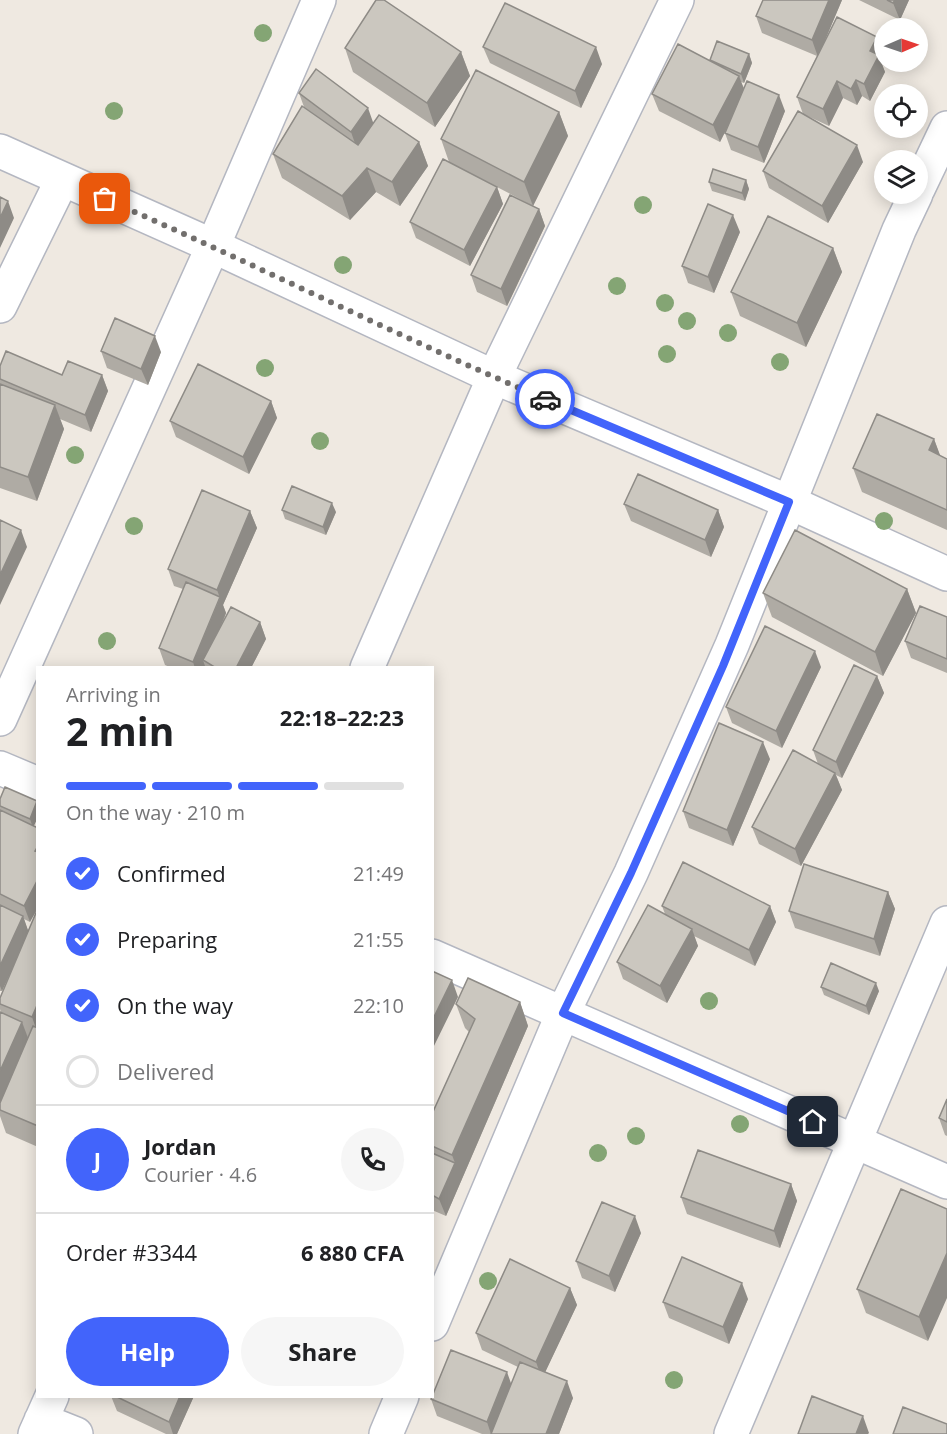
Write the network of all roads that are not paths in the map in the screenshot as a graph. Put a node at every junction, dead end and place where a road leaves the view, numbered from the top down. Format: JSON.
{"nodes":[{"id":1,"x":319,"y":0,"type":"edge"},
{"id":2,"x":677,"y":0,"type":"edge"},
{"id":3,"x":947,"y":128,"type":"edge"},
{"id":4,"x":0,"y":151,"type":"edge"},
{"id":5,"x":928,"y":168,"type":"edge"},
{"id":6,"x":63,"y":180,"type":"junction"},
{"id":7,"x":911,"y":204,"type":"edge"},
{"id":8,"x":213,"y":246,"type":"junction"},
{"id":9,"x":0,"y":306,"type":"edge"},
{"id":10,"x":494,"y":377,"type":"junction"},
{"id":11,"x":789,"y":502,"type":"junction"},
{"id":12,"x":947,"y":574,"type":"edge"},
{"id":13,"x":368,"y":666,"type":"edge"},
{"id":14,"x":0,"y":719,"type":"edge"},
{"id":15,"x":0,"y":768,"type":"edge"},
{"id":16,"x":36,"y":783,"type":"edge"},
{"id":17,"x":947,"y":923,"type":"edge"},
{"id":18,"x":434,"y":957,"type":"edge"},
{"id":19,"x":563,"y":1013,"type":"junction"},
{"id":20,"x":855,"y":1141,"type":"junction"},
{"id":21,"x":947,"y":1182,"type":"edge"},
{"id":22,"x":434,"y":1319,"type":"edge"},
{"id":23,"x":401,"y":1398,"type":"edge"},
{"id":24,"x":43,"y":1417,"type":"edge"},
{"id":25,"x":76,"y":1434,"type":"edge"},
{"id":26,"x":386,"y":1434,"type":"edge"},
{"id":27,"x":731,"y":1434,"type":"edge"}],
"edges":[{"from":1,"to":8,"type":"street"},
{"from":2,"to":10,"type":"street"},
{"from":3,"to":5,"type":"street"},
{"from":4,"to":6,"type":"street"},
{"from":6,"to":8,"type":"street"},
{"from":6,"to":9,"type":"street"},
{"from":7,"to":11,"type":"street"},
{"from":8,"to":10,"type":"street"},
{"from":8,"to":14,"type":"street"},
{"from":10,"to":11,"type":"street"},
{"from":10,"to":13,"type":"street"},
{"from":11,"to":12,"type":"street"},
{"from":11,"to":19,"type":"street"},
{"from":15,"to":16,"type":"street"},
{"from":17,"to":20,"type":"street"},
{"from":18,"to":19,"type":"street"},
{"from":19,"to":20,"type":"street"},
{"from":19,"to":22,"type":"street"},
{"from":20,"to":21,"type":"street"},
{"from":20,"to":27,"type":"street"},
{"from":23,"to":26,"type":"street"},
{"from":24,"to":25,"type":"street"}]}
